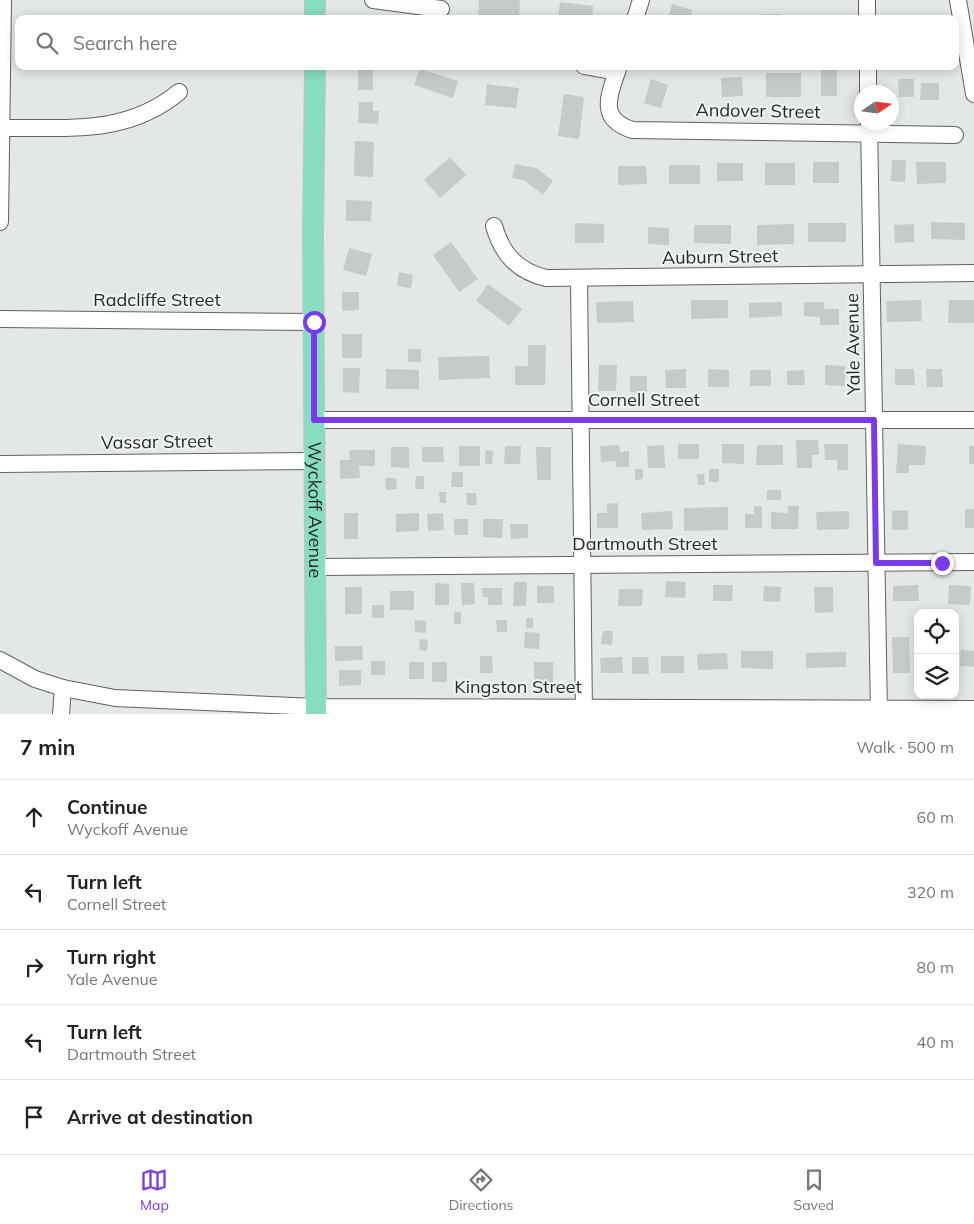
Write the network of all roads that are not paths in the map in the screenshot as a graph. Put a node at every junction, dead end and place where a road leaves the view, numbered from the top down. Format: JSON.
{"nodes":[{"id":1,"x":3,"y":0,"type":"edge"},
{"id":2,"x":315,"y":0,"type":"edge"},
{"id":3,"x":373,"y":0,"type":"edge"},
{"id":4,"x":641,"y":0,"type":"edge"},
{"id":5,"x":866,"y":0,"type":"edge"},
{"id":6,"x":958,"y":0,"type":"edge"},
{"id":7,"x":442,"y":9,"type":"edge"},
{"id":8,"x":315,"y":15,"type":"edge"},
{"id":9,"x":636,"y":15,"type":"edge"},
{"id":10,"x":867,"y":15,"type":"edge"},
{"id":11,"x":315,"y":70,"type":"edge"},
{"id":12,"x":618,"y":70,"type":"edge"},
{"id":13,"x":868,"y":70,"type":"edge"},
{"id":14,"x":868,"y":85,"type":"edge"},
{"id":15,"x":179,"y":92,"type":"dead end"},
{"id":16,"x":974,"y":94,"type":"edge"},
{"id":17,"x":1,"y":128,"type":"junction"},
{"id":18,"x":854,"y":128,"type":"edge"},
{"id":19,"x":869,"y":130,"type":"edge"},
{"id":20,"x":894,"y":130,"type":"edge"},
{"id":21,"x":955,"y":135,"type":"dead end"},
{"id":22,"x":0,"y":222,"type":"edge"},
{"id":23,"x":494,"y":226,"type":"dead end"},
{"id":24,"x":974,"y":273,"type":"edge"},
{"id":25,"x":871,"y":275,"type":"junction"},
{"id":26,"x":579,"y":278,"type":"junction"},
{"id":27,"x":0,"y":319,"type":"edge"},
{"id":28,"x":314,"y":322,"type":"junction"},
{"id":29,"x":314,"y":420,"type":"junction"},
{"id":30,"x":580,"y":420,"type":"junction"},
{"id":31,"x":874,"y":420,"type":"junction"},
{"id":32,"x":974,"y":420,"type":"edge"},
{"id":33,"x":314,"y":461,"type":"junction"},
{"id":34,"x":0,"y":464,"type":"edge"},
{"id":35,"x":974,"y":562,"type":"edge"},
{"id":36,"x":876,"y":563,"type":"junction"},
{"id":37,"x":582,"y":565,"type":"junction"},
{"id":38,"x":317,"y":567,"type":"junction"},
{"id":39,"x":0,"y":660,"type":"edge"},
{"id":40,"x":63,"y":688,"type":"junction"},
{"id":41,"x":973,"y":709,"type":"edge"},
{"id":42,"x":316,"y":711,"type":"edge"},
{"id":43,"x":584,"y":711,"type":"edge"},
{"id":44,"x":879,"y":711,"type":"edge"},
{"id":45,"x":61,"y":714,"type":"edge"}],
"edges":[{"from":1,"to":17,"type":"street"},
{"from":2,"to":8,"type":"main road"},
{"from":3,"to":7,"type":"street"},
{"from":4,"to":9,"type":"street"},
{"from":5,"to":10,"type":"street"},
{"from":6,"to":16,"type":"street"},
{"from":11,"to":28,"type":"main road","name":"Wyckoff Avenue"},
{"from":12,"to":18,"type":"street","name":"Andover Street"},
{"from":13,"to":14,"type":"street"},
{"from":15,"to":17,"type":"street"},
{"from":17,"to":22,"type":"street"},
{"from":19,"to":25,"type":"street","name":"Yale Avenue"},
{"from":20,"to":21,"type":"street","name":"Andover Street"},
{"from":23,"to":26,"type":"street","name":"Auburn Street"},
{"from":24,"to":25,"type":"street","name":"Auburn Street"},
{"from":25,"to":26,"type":"street","name":"Auburn Street"},
{"from":25,"to":31,"type":"street","name":"Yale Avenue"},
{"from":26,"to":30,"type":"street"},
{"from":27,"to":28,"type":"street","name":"Radcliffe Street"},
{"from":28,"to":29,"type":"main road","name":"Wyckoff Avenue"},
{"from":29,"to":30,"type":"street","name":"Cornell Street"},
{"from":29,"to":33,"type":"main road","name":"Wyckoff Avenue"},
{"from":30,"to":31,"type":"street","name":"Cornell Street"},
{"from":30,"to":37,"type":"street"},
{"from":31,"to":32,"type":"street","name":"Cornell Street"},
{"from":31,"to":36,"type":"street","name":"Yale Avenue"},
{"from":33,"to":34,"type":"street","name":"Vassar Street"},
{"from":33,"to":38,"type":"main road","name":"Wyckoff Avenue"},
{"from":35,"to":36,"type":"street","name":"Dartmouth Street"},
{"from":36,"to":37,"type":"street","name":"Dartmouth Street"},
{"from":36,"to":44,"type":"street","name":"Yale Avenue"},
{"from":37,"to":38,"type":"street","name":"Dartmouth Street"},
{"from":37,"to":43,"type":"street"},
{"from":38,"to":42,"type":"main road","name":"Wyckoff Avenue"},
{"from":39,"to":40,"type":"street","name":"Kingston Street"},
{"from":40,"to":42,"type":"street","name":"Kingston Street"},
{"from":40,"to":45,"type":"street"},
{"from":41,"to":44,"type":"street","name":"Kingston Street"},
{"from":42,"to":43,"type":"street","name":"Kingston Street"},
{"from":43,"to":44,"type":"street","name":"Kingston Street"}]}
